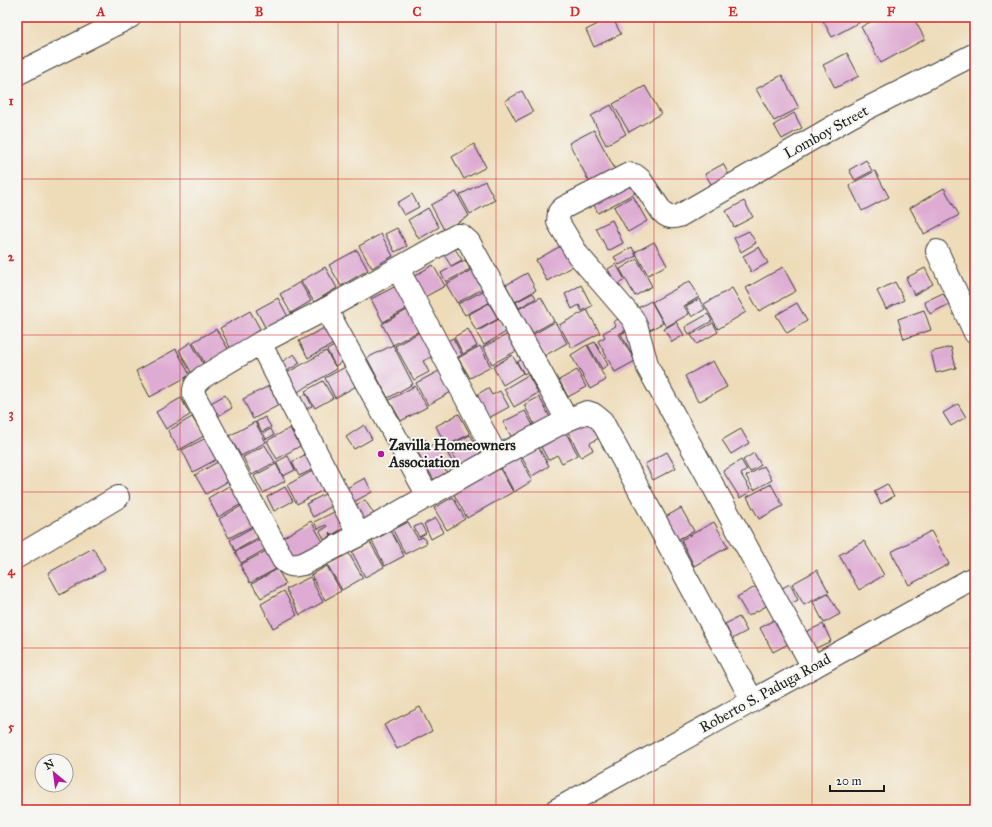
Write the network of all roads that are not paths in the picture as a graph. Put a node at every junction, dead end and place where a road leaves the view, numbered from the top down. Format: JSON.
{"nodes":[{"id":1,"x":130,"y":17,"type":"edge"},
{"id":2,"x":975,"y":54,"type":"edge"},
{"id":3,"x":17,"y":74,"type":"edge"},
{"id":4,"x":937,"y":251,"type":"dead end"},
{"id":5,"x":398,"y":269,"type":"junction"},
{"id":6,"x":326,"y":309,"type":"junction"},
{"id":7,"x":975,"y":333,"type":"edge"},
{"id":8,"x":260,"y":343,"type":"junction"},
{"id":9,"x":568,"y":420,"type":"junction"},
{"id":10,"x":497,"y":457,"type":"junction"},
{"id":11,"x":428,"y":496,"type":"junction"},
{"id":12,"x":118,"y":498,"type":"dead end"},
{"id":13,"x":359,"y":534,"type":"junction"},
{"id":14,"x":17,"y":557,"type":"edge"},
{"id":15,"x":975,"y":577,"type":"edge"},
{"id":16,"x":813,"y":667,"type":"junction"},
{"id":17,"x":752,"y":700,"type":"junction"},
{"id":18,"x":556,"y":810,"type":"edge"}],
"edges":[{"from":1,"to":3,"type":"street"},
{"from":2,"to":16,"type":"street","name":"Lomboy Street"},
{"from":4,"to":7,"type":"street"},
{"from":5,"to":6,"type":"street"},
{"from":5,"to":9,"type":"street"},
{"from":5,"to":10,"type":"street"},
{"from":6,"to":8,"type":"street"},
{"from":6,"to":11,"type":"street"},
{"from":8,"to":13,"type":"street"},
{"from":8,"to":13,"type":"street"},
{"from":9,"to":10,"type":"street"},
{"from":9,"to":17,"type":"street"},
{"from":10,"to":11,"type":"street"},
{"from":11,"to":13,"type":"street"},
{"from":12,"to":14,"type":"street"},
{"from":15,"to":16,"type":"street","name":"Roberto S. Paduga Road"},
{"from":16,"to":17,"type":"street","name":"Roberto S. Paduga Road"},
{"from":17,"to":18,"type":"street","name":"Roberto S. Paduga Road"}]}
